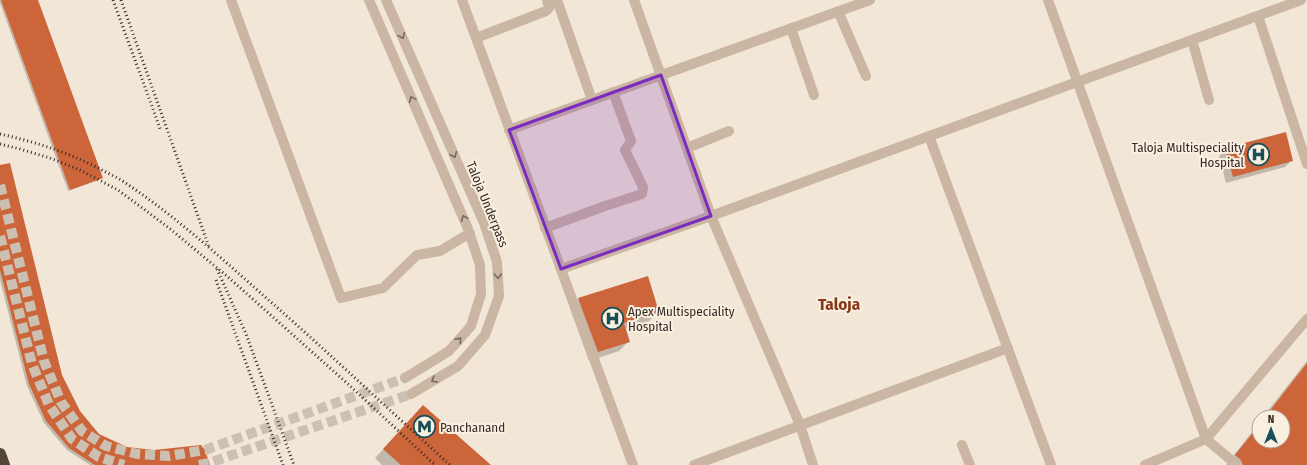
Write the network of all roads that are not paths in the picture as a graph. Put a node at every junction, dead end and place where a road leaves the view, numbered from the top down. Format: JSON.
{"nodes":[{"id":1,"x":231,"y":0,"type":"edge"},
{"id":2,"x":369,"y":0,"type":"edge"},
{"id":3,"x":386,"y":0,"type":"edge"},
{"id":4,"x":462,"y":0,"type":"edge"},
{"id":5,"x":547,"y":0,"type":"edge"},
{"id":6,"x":557,"y":0,"type":"edge"},
{"id":7,"x":634,"y":0,"type":"edge"},
{"id":8,"x":870,"y":0,"type":"edge"},
{"id":9,"x":1048,"y":0,"type":"edge"},
{"id":10,"x":1301,"y":0,"type":"edge"},
{"id":11,"x":838,"y":11,"type":"junction"},
{"id":12,"x":1258,"y":16,"type":"junction"},
{"id":13,"x":791,"y":28,"type":"junction"},
{"id":14,"x":476,"y":38,"type":"junction"},
{"id":15,"x":1192,"y":40,"type":"junction"},
{"id":16,"x":661,"y":75,"type":"junction"},
{"id":17,"x":866,"y":76,"type":"dead end"},
{"id":18,"x":1077,"y":82,"type":"junction"},
{"id":19,"x":613,"y":92,"type":"junction"},
{"id":20,"x":814,"y":95,"type":"dead end"},
{"id":21,"x":592,"y":100,"type":"junction"},
{"id":22,"x":1209,"y":100,"type":"dead end"},
{"id":23,"x":510,"y":130,"type":"junction"},
{"id":24,"x":729,"y":131,"type":"dead end"},
{"id":25,"x":929,"y":136,"type":"junction"},
{"id":26,"x":687,"y":148,"type":"junction"},
{"id":27,"x":1307,"y":164,"type":"edge"},
{"id":28,"x":711,"y":216,"type":"junction"},
{"id":29,"x":545,"y":228,"type":"junction"},
{"id":30,"x":470,"y":233,"type":"junction"},
{"id":31,"x":561,"y":269,"type":"junction"},
{"id":32,"x":1307,"y":319,"type":"edge"},
{"id":33,"x":1008,"y":348,"type":"junction"},
{"id":34,"x":405,"y":378,"type":"tunnel mouth"},
{"id":35,"x":411,"y":394,"type":"tunnel mouth"},
{"id":36,"x":800,"y":426,"type":"junction"},
{"id":37,"x":1206,"y":439,"type":"junction"},
{"id":38,"x":962,"y":446,"type":"dead end"},
{"id":39,"x":0,"y":454,"type":"edge"},
{"id":40,"x":4,"y":465,"type":"edge"},
{"id":41,"x":632,"y":465,"type":"edge"},
{"id":42,"x":694,"y":465,"type":"edge"},
{"id":43,"x":813,"y":465,"type":"edge"},
{"id":44,"x":970,"y":465,"type":"edge"},
{"id":45,"x":1051,"y":465,"type":"edge"},
{"id":46,"x":1145,"y":465,"type":"edge"},
{"id":47,"x":1238,"y":465,"type":"edge"}],
"edges":[{"from":1,"to":30,"type":"street"},
{"from":30,"to":2,"type":"street","one_way":true},
{"from":3,"to":35,"type":"street","name":"Taloja Underpass","one_way":true},
{"from":4,"to":14,"type":"street"},
{"from":5,"to":14,"type":"street"},
{"from":6,"to":21,"type":"street"},
{"from":7,"to":16,"type":"street"},
{"from":8,"to":11,"type":"street"},
{"from":9,"to":18,"type":"street"},
{"from":10,"to":12,"type":"street"},
{"from":11,"to":13,"type":"street"},
{"from":11,"to":17,"type":"street"},
{"from":12,"to":15,"type":"street"},
{"from":12,"to":27,"type":"street"},
{"from":13,"to":16,"type":"street"},
{"from":13,"to":20,"type":"street"},
{"from":14,"to":23,"type":"street"},
{"from":15,"to":18,"type":"street"},
{"from":15,"to":22,"type":"street"},
{"from":16,"to":19,"type":"street"},
{"from":16,"to":26,"type":"street"},
{"from":18,"to":25,"type":"street"},
{"from":18,"to":37,"type":"street"},
{"from":19,"to":21,"type":"street"},
{"from":19,"to":29,"type":"street"},
{"from":21,"to":23,"type":"street"},
{"from":23,"to":29,"type":"street"},
{"from":24,"to":26,"type":"street"},
{"from":25,"to":28,"type":"street"},
{"from":25,"to":33,"type":"street"},
{"from":26,"to":28,"type":"street"},
{"from":28,"to":31,"type":"street"},
{"from":28,"to":36,"type":"street"},
{"from":29,"to":31,"type":"street"},
{"from":34,"to":30,"type":"street","one_way":true},
{"from":31,"to":41,"type":"street"},
{"from":32,"to":37,"type":"street"},
{"from":33,"to":36,"type":"street"},
{"from":33,"to":45,"type":"street"},
{"from":36,"to":42,"type":"street"},
{"from":36,"to":43,"type":"street"},
{"from":37,"to":46,"type":"street"},
{"from":37,"to":47,"type":"street"},
{"from":38,"to":44,"type":"street"},
{"from":39,"to":40,"type":"highway"}]}
